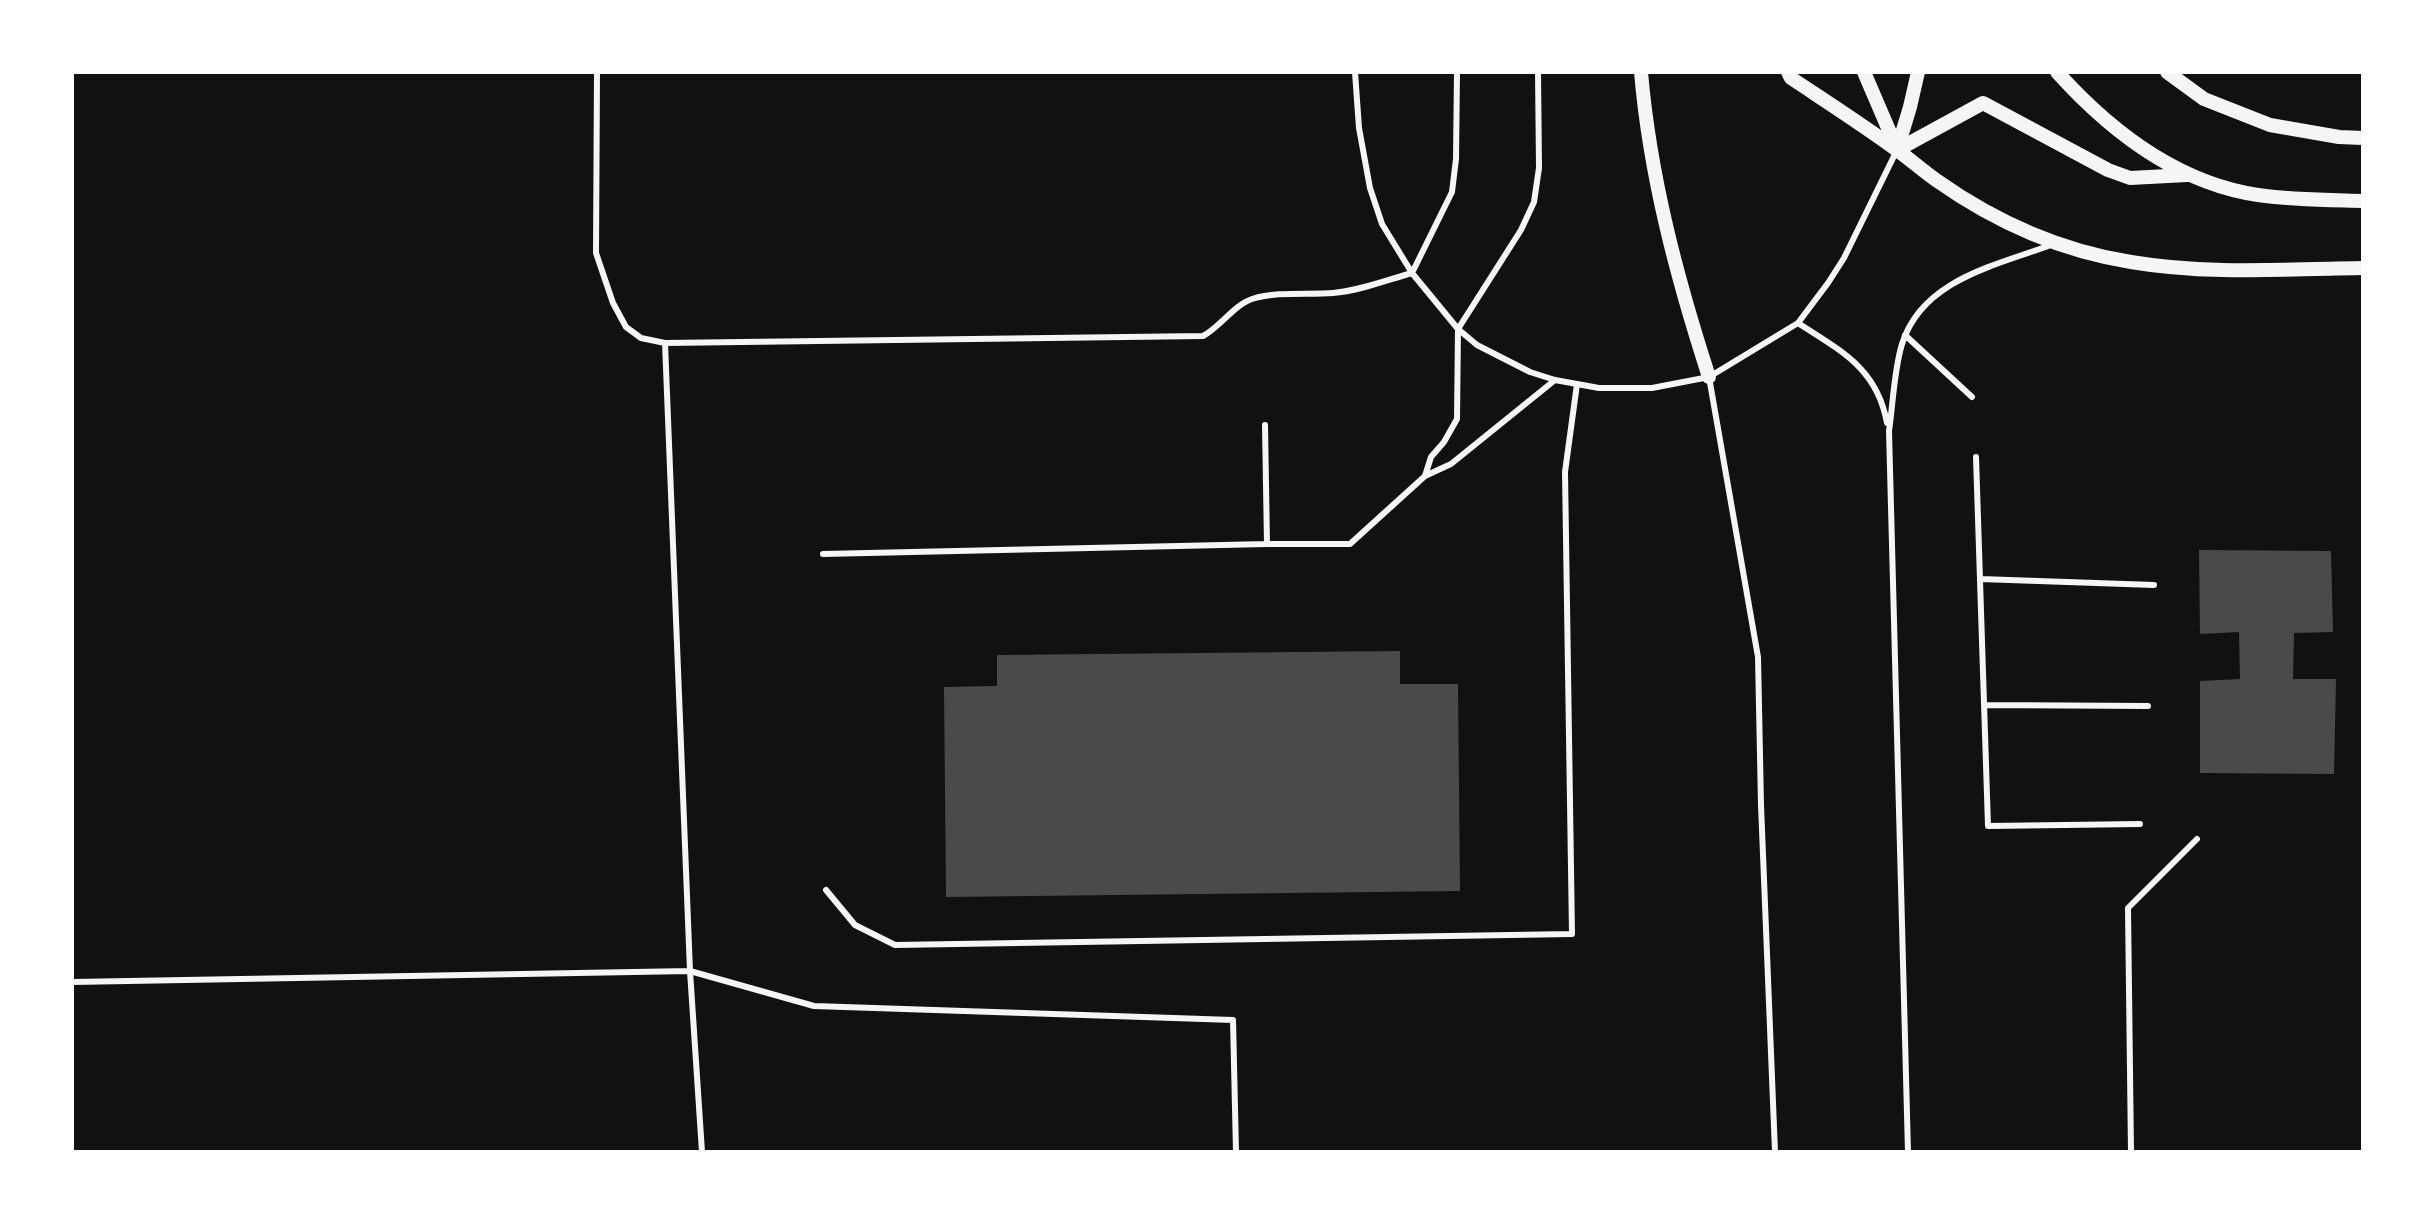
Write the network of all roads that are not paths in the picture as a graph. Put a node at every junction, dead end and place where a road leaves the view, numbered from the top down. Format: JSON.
{"nodes":[{"id":1,"x":597,"y":72,"type":"edge"},
{"id":2,"x":1355,"y":72,"type":"edge"},
{"id":3,"x":1457,"y":72,"type":"edge"},
{"id":4,"x":1538,"y":72,"type":"edge"},
{"id":5,"x":1641,"y":72,"type":"edge"},
{"id":6,"x":1788,"y":72,"type":"edge"},
{"id":7,"x":1864,"y":72,"type":"edge"},
{"id":8,"x":1918,"y":72,"type":"edge"},
{"id":9,"x":2057,"y":72,"type":"edge"},
{"id":10,"x":2167,"y":72,"type":"edge"},
{"id":11,"x":2363,"y":138,"type":"edge"},
{"id":12,"x":1897,"y":150,"type":"junction"},
{"id":13,"x":2188,"y":175,"type":"junction"},
{"id":14,"x":2363,"y":201,"type":"edge"},
{"id":15,"x":2056,"y":243,"type":"junction"},
{"id":16,"x":2363,"y":268,"type":"edge"},
{"id":17,"x":1412,"y":273,"type":"junction"},
{"id":18,"x":1798,"y":323,"type":"junction"},
{"id":19,"x":1458,"y":329,"type":"junction"},
{"id":20,"x":1905,"y":335,"type":"junction"},
{"id":21,"x":665,"y":343,"type":"junction"},
{"id":22,"x":1709,"y":377,"type":"junction"},
{"id":23,"x":1555,"y":380,"type":"junction"},
{"id":24,"x":1577,"y":384,"type":"junction"},
{"id":25,"x":1972,"y":397,"type":"dead end"},
{"id":26,"x":1265,"y":425,"type":"dead end"},
{"id":27,"x":1889,"y":431,"type":"junction"},
{"id":28,"x":1976,"y":457,"type":"dead end"},
{"id":29,"x":1425,"y":476,"type":"junction"},
{"id":30,"x":1267,"y":544,"type":"junction"},
{"id":31,"x":823,"y":554,"type":"dead end"},
{"id":32,"x":1980,"y":579,"type":"junction"},
{"id":33,"x":2154,"y":585,"type":"dead end"},
{"id":34,"x":1984,"y":705,"type":"junction"},
{"id":35,"x":2148,"y":706,"type":"dead end"},
{"id":36,"x":2140,"y":824,"type":"dead end"},
{"id":37,"x":2197,"y":839,"type":"dead end"},
{"id":38,"x":826,"y":890,"type":"dead end"},
{"id":39,"x":690,"y":971,"type":"junction"},
{"id":40,"x":72,"y":982,"type":"edge"},
{"id":41,"x":702,"y":1152,"type":"edge"},
{"id":42,"x":1236,"y":1152,"type":"edge"},
{"id":43,"x":1775,"y":1152,"type":"edge"},
{"id":44,"x":1908,"y":1152,"type":"edge"},
{"id":45,"x":2131,"y":1152,"type":"edge"}],
"edges":[{"from":1,"to":21,"type":"lane"},
{"from":2,"to":17,"type":"lane"},
{"from":3,"to":17,"type":"lane"},
{"from":4,"to":19,"type":"lane"},
{"from":5,"to":22,"type":"street"},
{"from":6,"to":12,"type":"street"},
{"from":7,"to":12,"type":"street"},
{"from":8,"to":12,"type":"street"},
{"from":9,"to":13,"type":"street"},
{"from":10,"to":11,"type":"street"},
{"from":12,"to":13,"type":"street"},
{"from":12,"to":15,"type":"street"},
{"from":12,"to":18,"type":"lane"},
{"from":13,"to":14,"type":"street"},
{"from":15,"to":16,"type":"street"},
{"from":15,"to":20,"type":"lane"},
{"from":17,"to":19,"type":"lane"},
{"from":17,"to":21,"type":"lane"},
{"from":18,"to":22,"type":"lane"},
{"from":18,"to":27,"type":"lane"},
{"from":19,"to":23,"type":"lane"},
{"from":19,"to":29,"type":"lane"},
{"from":20,"to":25,"type":"lane"},
{"from":20,"to":27,"type":"lane"},
{"from":21,"to":39,"type":"lane"},
{"from":22,"to":24,"type":"lane"},
{"from":22,"to":43,"type":"lane"},
{"from":23,"to":24,"type":"lane"},
{"from":23,"to":29,"type":"lane"},
{"from":24,"to":38,"type":"lane"},
{"from":26,"to":30,"type":"lane"},
{"from":27,"to":44,"type":"lane"},
{"from":28,"to":32,"type":"lane"},
{"from":29,"to":30,"type":"lane"},
{"from":30,"to":31,"type":"lane"},
{"from":32,"to":33,"type":"lane"},
{"from":32,"to":34,"type":"lane"},
{"from":34,"to":35,"type":"lane"},
{"from":34,"to":36,"type":"lane"},
{"from":37,"to":45,"type":"lane"},
{"from":39,"to":40,"type":"lane"},
{"from":39,"to":41,"type":"lane"},
{"from":39,"to":42,"type":"lane"}]}
